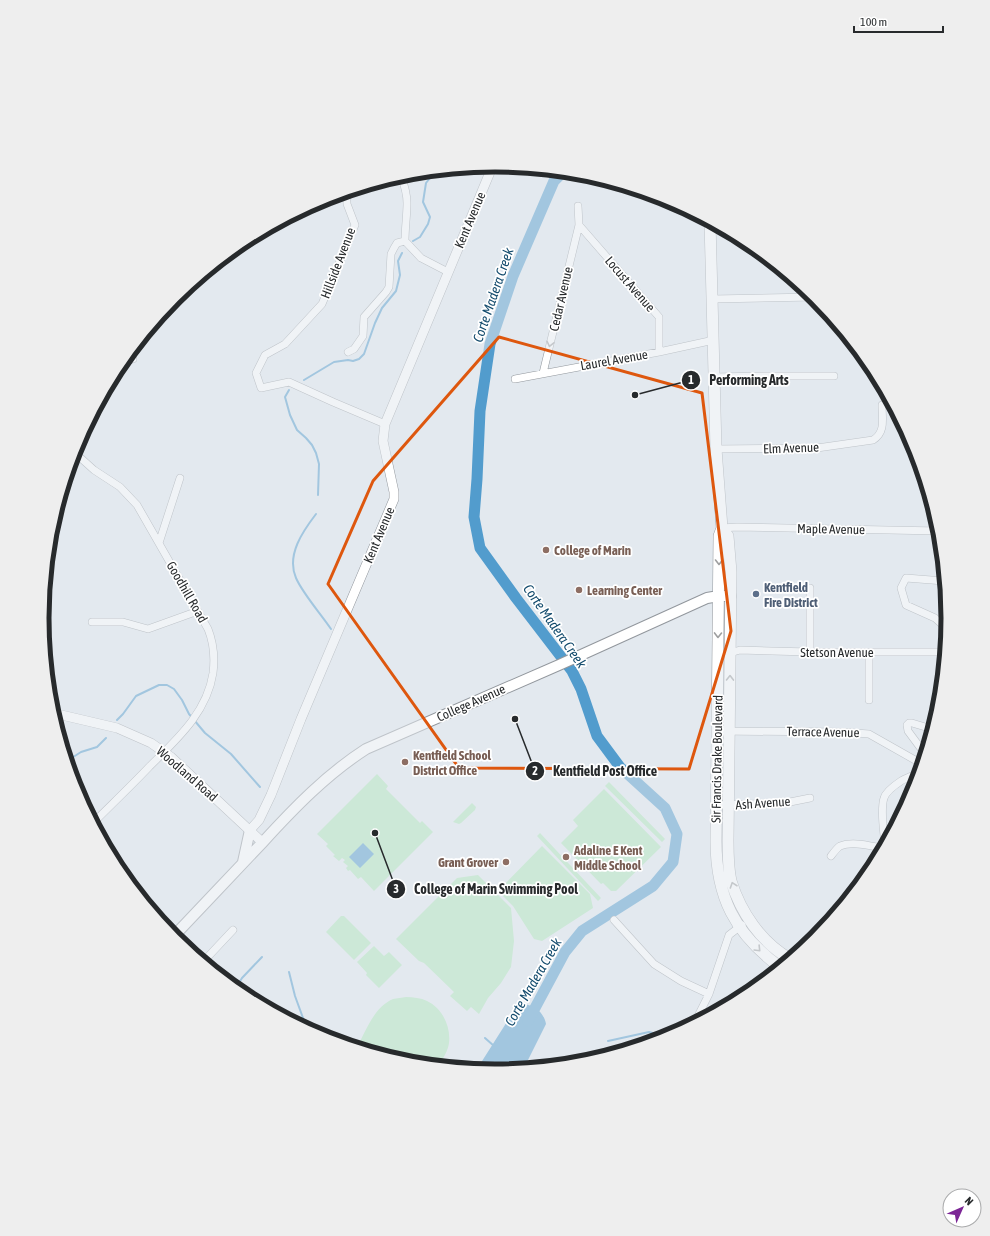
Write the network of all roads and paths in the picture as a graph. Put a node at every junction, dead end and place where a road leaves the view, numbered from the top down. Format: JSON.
{"nodes":[{"id":1,"x":491,"y":172,"type":"edge"},
{"id":2,"x":403,"y":182,"type":"edge"},
{"id":3,"x":346,"y":198,"type":"edge"},
{"id":4,"x":578,"y":206,"type":"dead end"},
{"id":5,"x":579,"y":225,"type":"junction"},
{"id":6,"x":710,"y":228,"type":"edge"},
{"id":7,"x":406,"y":241,"type":"junction"},
{"id":8,"x":448,"y":272,"type":"junction"},
{"id":9,"x":803,"y":296,"type":"edge"},
{"id":10,"x":713,"y":299,"type":"junction"},
{"id":11,"x":714,"y":340,"type":"junction"},
{"id":12,"x":348,"y":352,"type":"dead end"},
{"id":13,"x":659,"y":352,"type":"junction"},
{"id":14,"x":543,"y":373,"type":"junction"},
{"id":15,"x":834,"y":376,"type":"dead end"},
{"id":16,"x":714,"y":377,"type":"junction"},
{"id":17,"x":515,"y":378,"type":"dead end"},
{"id":18,"x":882,"y":405,"type":"dead end"},
{"id":19,"x":385,"y":424,"type":"junction"},
{"id":20,"x":716,"y":449,"type":"junction"},
{"id":21,"x":79,"y":457,"type":"edge"},
{"id":22,"x":180,"y":478,"type":"dead end"},
{"id":23,"x":722,"y":528,"type":"junction"},
{"id":24,"x":932,"y":530,"type":"edge"},
{"id":25,"x":159,"y":543,"type":"junction"},
{"id":26,"x":939,"y":581,"type":"edge"},
{"id":27,"x":810,"y":588,"type":"dead end"},
{"id":28,"x":719,"y":596,"type":"junction"},
{"id":29,"x":731,"y":596,"type":"junction"},
{"id":30,"x":198,"y":612,"type":"junction"},
{"id":31,"x":92,"y":622,"type":"dead end"},
{"id":32,"x":941,"y":624,"type":"edge"},
{"id":33,"x":810,"y":652,"type":"junction"},
{"id":34,"x":869,"y":652,"type":"junction"},
{"id":35,"x":939,"y":652,"type":"edge"},
{"id":36,"x":730,"y":653,"type":"junction"},
{"id":37,"x":869,"y":700,"type":"dead end"},
{"id":38,"x":60,"y":715,"type":"edge"},
{"id":39,"x":927,"y":728,"type":"edge"},
{"id":40,"x":717,"y":731,"type":"junction"},
{"id":41,"x":729,"y":731,"type":"junction"},
{"id":42,"x":921,"y":749,"type":"edge"},
{"id":43,"x":164,"y":752,"type":"junction"},
{"id":44,"x":917,"y":761,"type":"edge"},
{"id":45,"x":912,"y":776,"type":"edge"},
{"id":46,"x":810,"y":798,"type":"dead end"},
{"id":47,"x":716,"y":805,"type":"junction"},
{"id":48,"x":728,"y":806,"type":"junction"},
{"id":49,"x":97,"y":820,"type":"edge"},
{"id":50,"x":250,"y":830,"type":"junction"},
{"id":51,"x":884,"y":835,"type":"edge"},
{"id":52,"x":262,"y":842,"type":"junction"},
{"id":53,"x":877,"y":847,"type":"edge"},
{"id":54,"x":831,"y":856,"type":"dead end"},
{"id":55,"x":243,"y":862,"type":"junction"},
{"id":56,"x":614,"y":920,"type":"dead end"},
{"id":57,"x":749,"y":920,"type":"junction"},
{"id":58,"x":739,"y":927,"type":"junction"},
{"id":59,"x":233,"y":930,"type":"dead end"},
{"id":60,"x":178,"y":931,"type":"edge"},
{"id":61,"x":786,"y":956,"type":"edge"},
{"id":62,"x":207,"y":958,"type":"edge"},
{"id":63,"x":776,"y":964,"type":"edge"},
{"id":64,"x":709,"y":994,"type":"junction"},
{"id":65,"x":699,"y":1014,"type":"edge"}],
"edges":[{"from":1,"to":8,"type":"street","name":"Kent Avenue"},
{"from":2,"to":7,"type":"street"},
{"from":3,"to":19,"type":"street","name":"Hillside Avenue"},
{"from":4,"to":5,"type":"street","name":"Cedar Avenue"},
{"from":5,"to":13,"type":"street","name":"Locust Avenue"},
{"from":5,"to":14,"type":"street","name":"Cedar Avenue","one_way":true},
{"from":6,"to":10,"type":"main road","name":"Sir Francis Drake Boulevard"},
{"from":7,"to":8,"type":"street"},
{"from":7,"to":12,"type":"street"},
{"from":8,"to":19,"type":"street","name":"Kent Avenue"},
{"from":9,"to":10,"type":"street"},
{"from":10,"to":11,"type":"main road","name":"Sir Francis Drake Boulevard"},
{"from":11,"to":13,"type":"street","name":"Laurel Avenue"},
{"from":11,"to":16,"type":"main road","name":"Sir Francis Drake Boulevard"},
{"from":13,"to":14,"type":"street","name":"Laurel Avenue"},
{"from":14,"to":17,"type":"street","name":"Laurel Avenue"},
{"from":15,"to":16,"type":"street"},
{"from":16,"to":20,"type":"main road","name":"Sir Francis Drake Boulevard"},
{"from":18,"to":20,"type":"street","name":"Elm Avenue"},
{"from":19,"to":50,"type":"street","name":"Kent Avenue"},
{"from":20,"to":23,"type":"main road","name":"Sir Francis Drake Boulevard"},
{"from":21,"to":25,"type":"street","name":"Goodhill Road"},
{"from":22,"to":25,"type":"street"},
{"from":23,"to":24,"type":"street","name":"Maple Avenue"},
{"from":23,"to":28,"type":"main road","name":"Sir Francis Drake Boulevard","one_way":true},
{"from":23,"to":29,"type":"main road","name":"Sir Francis Drake Boulevard"},
{"from":25,"to":30,"type":"street","name":"Goodhill Road"},
{"from":26,"to":32,"type":"street"},
{"from":27,"to":33,"type":"street"},
{"from":28,"to":29,"type":"main road","name":"College Avenue"},
{"from":28,"to":40,"type":"main road","name":"Sir Francis Drake Boulevard","one_way":true},
{"from":28,"to":52,"type":"main road","name":"College Avenue"},
{"from":29,"to":36,"type":"main road","name":"Sir Francis Drake Boulevard"},
{"from":30,"to":31,"type":"street"},
{"from":30,"to":43,"type":"street","name":"Goodhill Road"},
{"from":33,"to":34,"type":"street","name":"Stetson Avenue"},
{"from":33,"to":36,"type":"street","name":"Stetson Avenue"},
{"from":34,"to":35,"type":"street","name":"Stetson Avenue"},
{"from":34,"to":37,"type":"street"},
{"from":41,"to":36,"type":"main road","name":"Sir Francis Drake Boulevard","one_way":true},
{"from":38,"to":43,"type":"street","name":"Woodland Road"},
{"from":39,"to":42,"type":"street"},
{"from":40,"to":41,"type":"street","name":"Terrace Avenue"},
{"from":40,"to":47,"type":"main road","name":"Sir Francis Drake Boulevard"},
{"from":41,"to":44,"type":"street","name":"Terrace Avenue"},
{"from":41,"to":48,"type":"main road","name":"Sir Francis Drake Boulevard"},
{"from":43,"to":49,"type":"street","name":"Goodhill Road"},
{"from":43,"to":50,"type":"street","name":"Woodland Road"},
{"from":45,"to":51,"type":"street"},
{"from":46,"to":48,"type":"street","name":"Ash Avenue"},
{"from":47,"to":48,"type":"street","name":"Ash Avenue"},
{"from":47,"to":58,"type":"main road","name":"Sir Francis Drake Boulevard"},
{"from":57,"to":48,"type":"main road","name":"Sir Francis Drake Boulevard","one_way":true},
{"from":50,"to":52,"type":"street","name":"Woodland Road"},
{"from":50,"to":55,"type":"main road"},
{"from":52,"to":55,"type":"main road","name":"College Avenue"},
{"from":53,"to":54,"type":"street"},
{"from":55,"to":60,"type":"main road","name":"College Avenue"},
{"from":56,"to":64,"type":"street"},
{"from":57,"to":58,"type":"street"},
{"from":57,"to":61,"type":"main road","name":"Sir Francis Drake Boulevard"},
{"from":58,"to":63,"type":"main road","name":"Sir Francis Drake Boulevard","one_way":true},
{"from":58,"to":64,"type":"street"},
{"from":59,"to":62,"type":"street"},
{"from":64,"to":65,"type":"street"}]}
